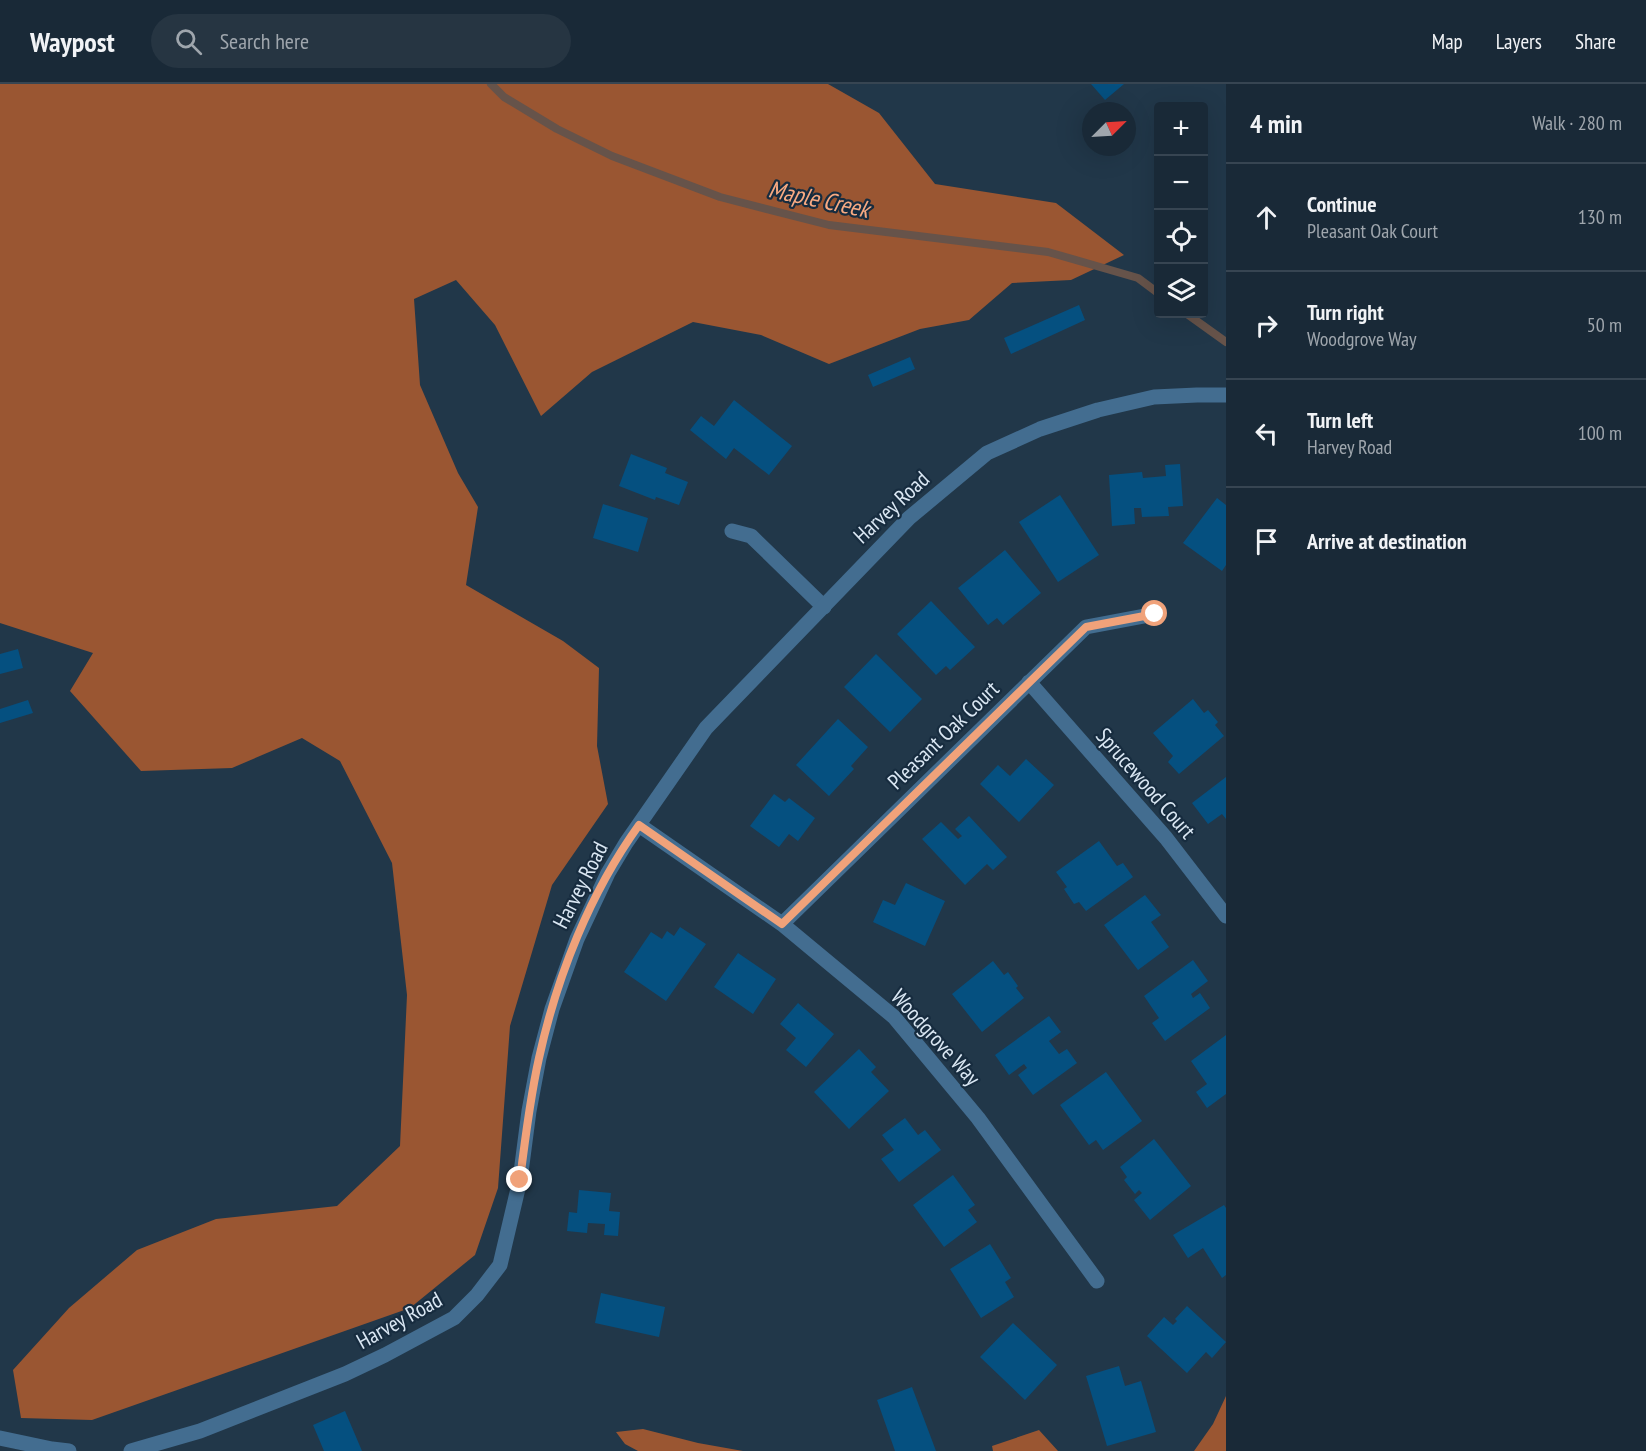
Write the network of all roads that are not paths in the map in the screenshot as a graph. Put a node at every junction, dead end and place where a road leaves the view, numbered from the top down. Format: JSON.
{"nodes":[{"id":1,"x":1226,"y":396,"type":"edge"},
{"id":2,"x":732,"y":531,"type":"dead end"},
{"id":3,"x":824,"y":607,"type":"junction"},
{"id":4,"x":1155,"y":614,"type":"dead end"},
{"id":5,"x":1029,"y":682,"type":"junction"},
{"id":6,"x":639,"y":825,"type":"junction"},
{"id":7,"x":1226,"y":916,"type":"edge"},
{"id":8,"x":782,"y":924,"type":"junction"},
{"id":9,"x":1097,"y":1281,"type":"dead end"},
{"id":10,"x":0,"y":1438,"type":"edge"},
{"id":11,"x":69,"y":1451,"type":"edge"},
{"id":12,"x":131,"y":1451,"type":"edge"}],
"edges":[{"from":1,"to":3,"type":"street","name":"Harvey Road"},
{"from":2,"to":3,"type":"street"},
{"from":3,"to":6,"type":"street","name":"Harvey Road"},
{"from":4,"to":5,"type":"street","name":"Pleasant Oak Court"},
{"from":5,"to":7,"type":"street","name":"Sprucewood Court"},
{"from":5,"to":8,"type":"street","name":"Pleasant Oak Court"},
{"from":6,"to":8,"type":"street","name":"Woodgrove Way"},
{"from":6,"to":12,"type":"street","name":"Harvey Road"},
{"from":8,"to":9,"type":"street","name":"Woodgrove Way"},
{"from":10,"to":11,"type":"street"}]}
